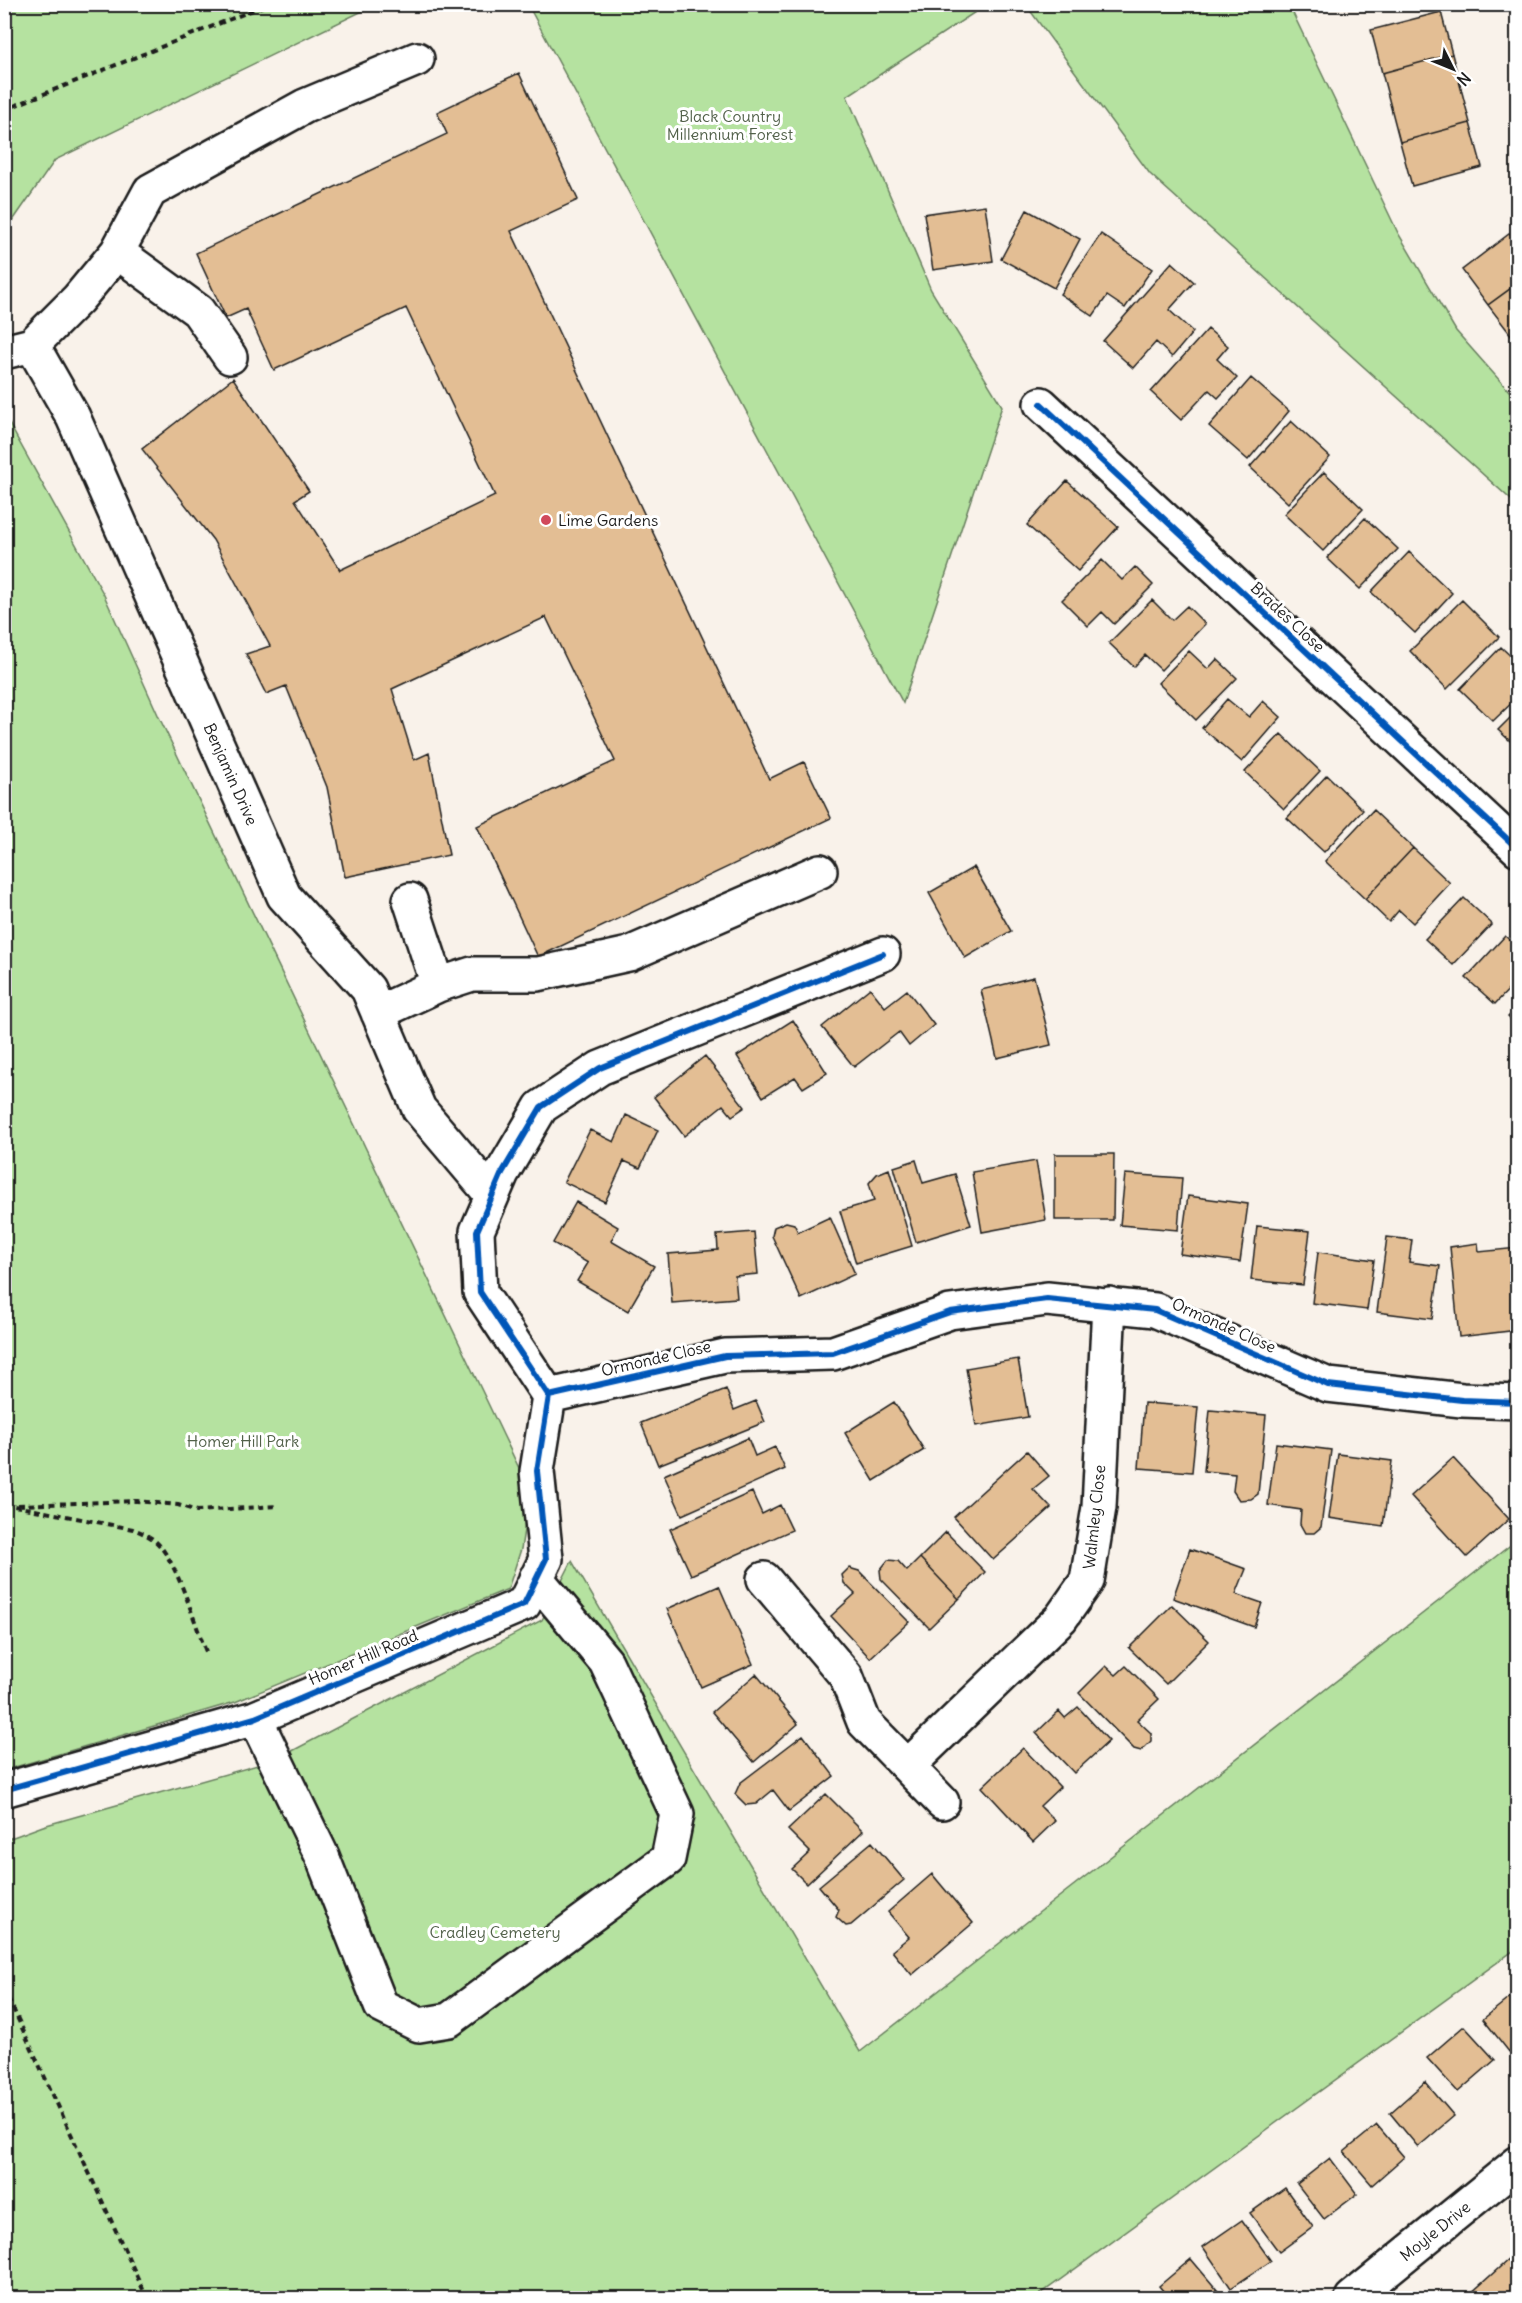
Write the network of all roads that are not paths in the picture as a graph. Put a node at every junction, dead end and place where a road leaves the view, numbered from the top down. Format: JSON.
{"nodes":[{"id":1,"x":417,"y":59,"type":"dead end"},
{"id":2,"x":117,"y":252,"type":"junction"},
{"id":3,"x":18,"y":349,"type":"edge"},
{"id":4,"x":230,"y":357,"type":"dead end"},
{"id":5,"x":1041,"y":404,"type":"dead end"},
{"id":6,"x":1518,"y":849,"type":"edge"},
{"id":7,"x":820,"y":871,"type":"dead end"},
{"id":8,"x":411,"y":900,"type":"dead end"},
{"id":9,"x":882,"y":954,"type":"dead end"},
{"id":10,"x":438,"y":985,"type":"junction"},
{"id":11,"x":378,"y":1013,"type":"junction"},
{"id":12,"x":492,"y":1195,"type":"junction"},
{"id":13,"x":1109,"y":1304,"type":"junction"},
{"id":14,"x":549,"y":1396,"type":"junction"},
{"id":15,"x":1518,"y":1402,"type":"edge"},
{"id":16,"x":536,"y":1578,"type":"junction"},
{"id":17,"x":764,"y":1579,"type":"dead end"},
{"id":18,"x":255,"y":1718,"type":"junction"},
{"id":19,"x":908,"y":1766,"type":"junction"},
{"id":20,"x":4,"y":1790,"type":"edge"},
{"id":21,"x":942,"y":1802,"type":"dead end"},
{"id":22,"x":1518,"y":2163,"type":"edge"},
{"id":23,"x":1352,"y":2298,"type":"edge"}],
"edges":[{"from":1,"to":2,"type":"street"},
{"from":2,"to":3,"type":"street"},
{"from":2,"to":4,"type":"street"},
{"from":3,"to":11,"type":"street","name":"Benjamin Drive"},
{"from":5,"to":6,"type":"street","name":"Brades Close"},
{"from":7,"to":10,"type":"street"},
{"from":8,"to":10,"type":"street"},
{"from":9,"to":12,"type":"street"},
{"from":10,"to":11,"type":"street"},
{"from":11,"to":12,"type":"street","name":"Benjamin Drive"},
{"from":12,"to":14,"type":"street"},
{"from":13,"to":14,"type":"street","name":"Ormonde Close"},
{"from":13,"to":15,"type":"street","name":"Ormonde Close"},
{"from":13,"to":19,"type":"street","name":"Walmley Close"},
{"from":14,"to":16,"type":"street","name":"Homer Hill Road"},
{"from":16,"to":18,"type":"street","name":"Homer Hill Road"},
{"from":16,"to":18,"type":"street"},
{"from":17,"to":19,"type":"street"},
{"from":18,"to":20,"type":"street","name":"Homer Hill Road"},
{"from":19,"to":21,"type":"street"},
{"from":22,"to":23,"type":"street","name":"Moyle Drive"}]}
